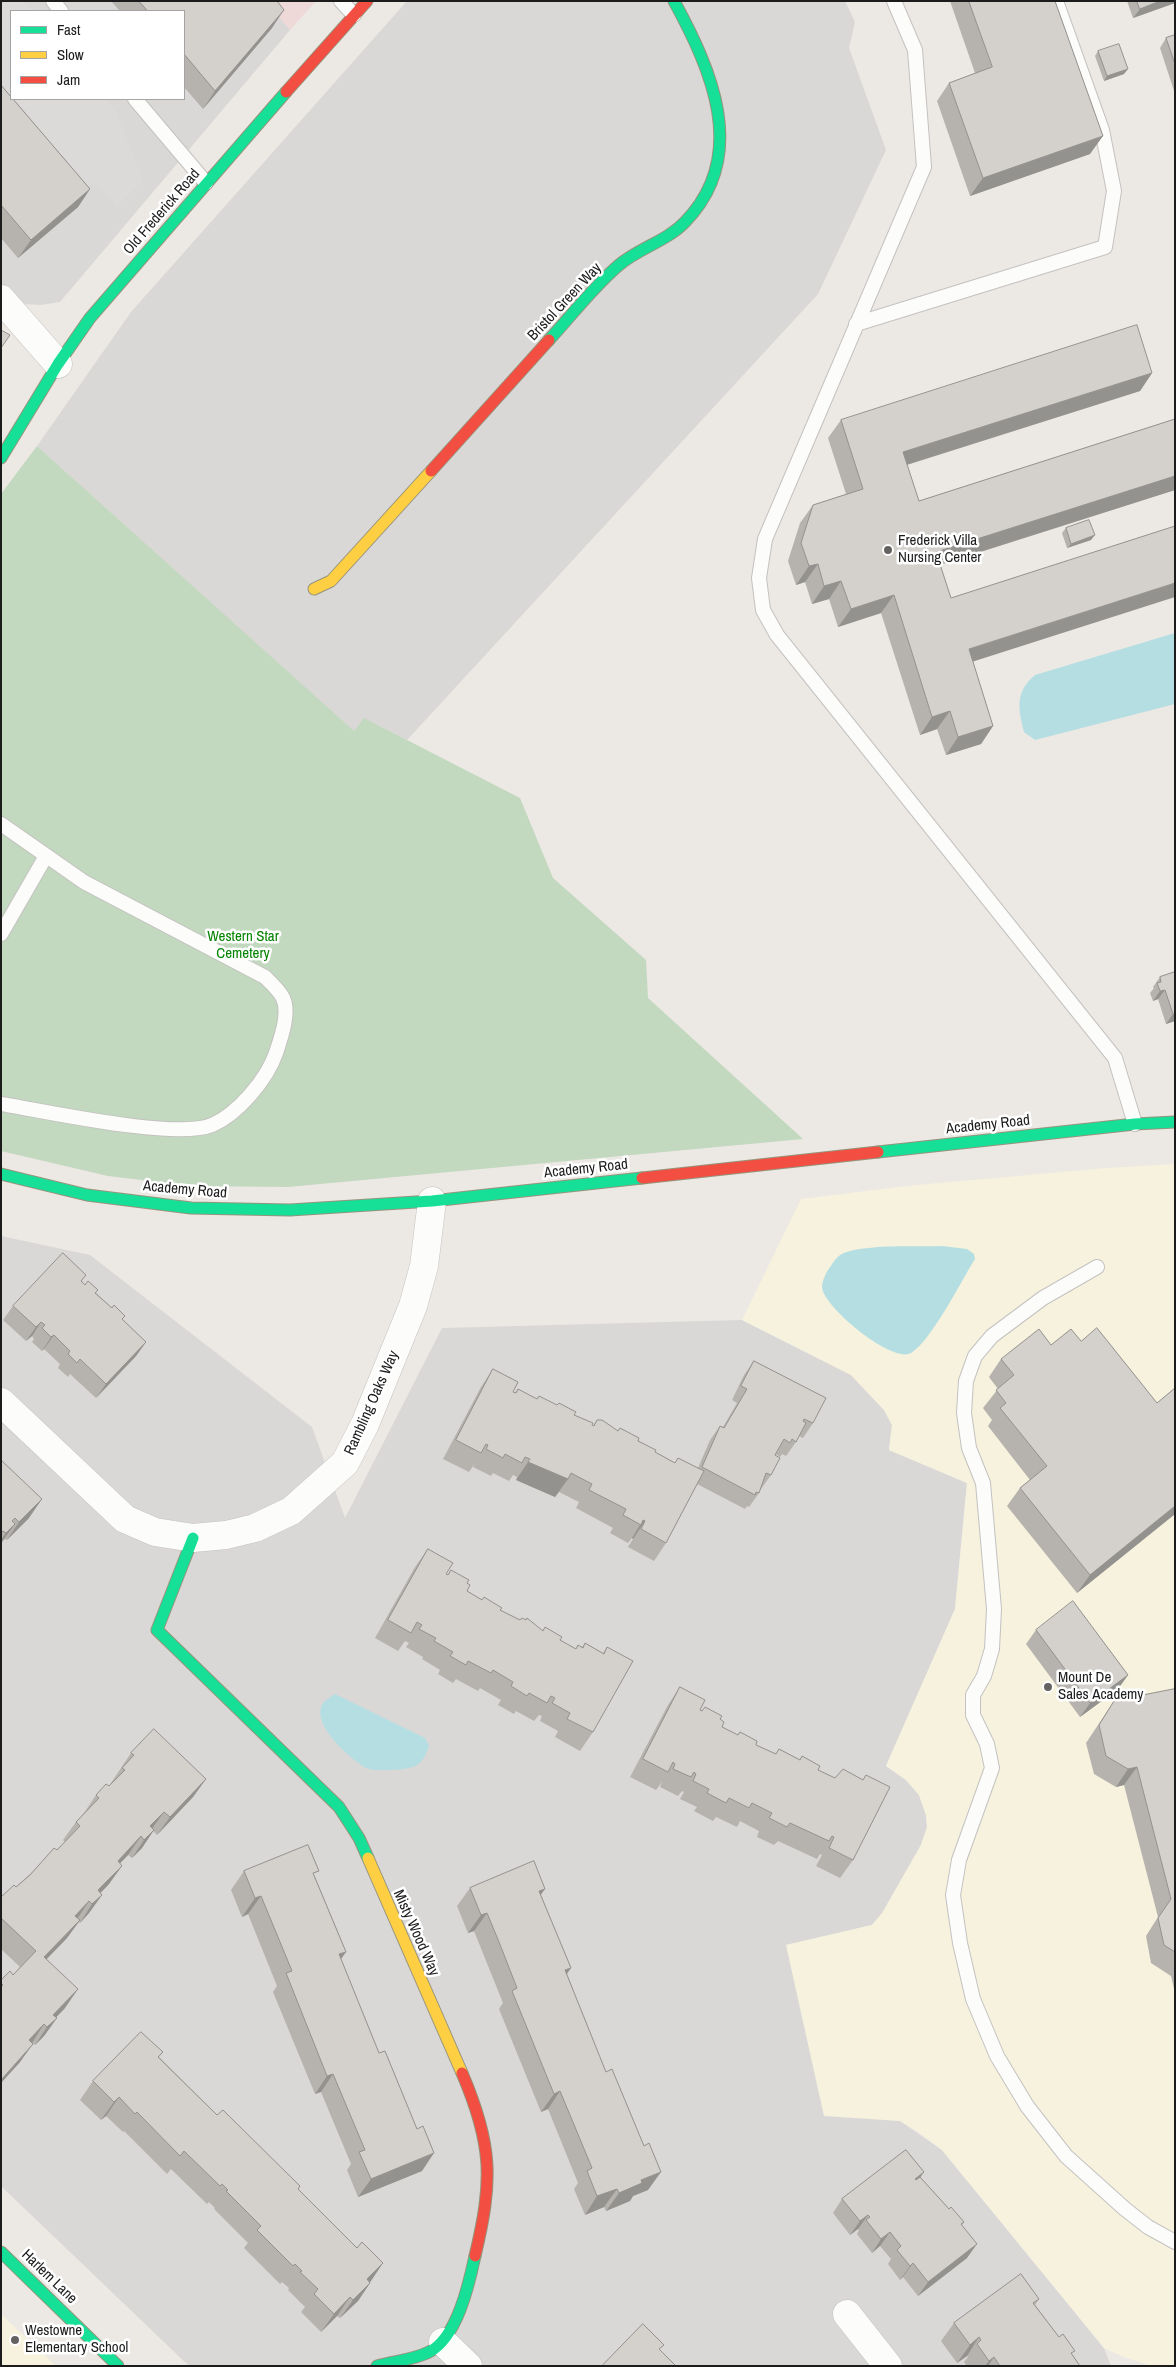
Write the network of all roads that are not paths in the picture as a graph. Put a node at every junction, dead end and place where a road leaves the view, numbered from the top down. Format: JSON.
{"nodes":[{"id":1,"x":341,"y":1,"type":"edge"},
{"id":2,"x":367,"y":1,"type":"edge"},
{"id":3,"x":674,"y":1,"type":"edge"},
{"id":4,"x":894,"y":1,"type":"edge"},
{"id":5,"x":1056,"y":1,"type":"edge"},
{"id":6,"x":354,"y":15,"type":"junction"},
{"id":7,"x":136,"y":100,"type":"edge"},
{"id":8,"x":206,"y":184,"type":"junction"},
{"id":9,"x":1,"y":299,"type":"edge"},
{"id":10,"x":856,"y":324,"type":"junction"},
{"id":11,"x":58,"y":364,"type":"junction"},
{"id":12,"x":1,"y":458,"type":"edge"},
{"id":13,"x":314,"y":589,"type":"dead end"},
{"id":14,"x":1,"y":824,"type":"edge"},
{"id":15,"x":46,"y":856,"type":"junction"},
{"id":16,"x":1,"y":934,"type":"edge"},
{"id":17,"x":1,"y":1104,"type":"edge"},
{"id":18,"x":1175,"y":1122,"type":"edge"},
{"id":19,"x":1135,"y":1124,"type":"junction"},
{"id":20,"x":1,"y":1174,"type":"edge"},
{"id":21,"x":432,"y":1201,"type":"junction"},
{"id":22,"x":1097,"y":1268,"type":"dead end"},
{"id":23,"x":1,"y":1402,"type":"edge"},
{"id":24,"x":193,"y":1538,"type":"junction"},
{"id":25,"x":1175,"y":2242,"type":"edge"},
{"id":26,"x":1,"y":2252,"type":"edge"},
{"id":27,"x":847,"y":2314,"type":"dead end"},
{"id":28,"x":443,"y":2342,"type":"junction"},
{"id":29,"x":116,"y":2365,"type":"edge"},
{"id":30,"x":377,"y":2366,"type":"edge"},
{"id":31,"x":468,"y":2366,"type":"edge"},
{"id":32,"x":888,"y":2366,"type":"edge"}],
"edges":[{"from":1,"to":6,"type":"lane"},
{"from":2,"to":6,"type":"street","name":"Old Frederick Road"},
{"from":3,"to":13,"type":"street","name":"Bristol Green Way"},
{"from":4,"to":10,"type":"lane"},
{"from":5,"to":10,"type":"lane"},
{"from":6,"to":8,"type":"street","name":"Old Frederick Road"},
{"from":7,"to":8,"type":"lane"},
{"from":8,"to":11,"type":"street","name":"Old Frederick Road"},
{"from":9,"to":11,"type":"street"},
{"from":10,"to":19,"type":"lane"},
{"from":11,"to":12,"type":"street","name":"Old Frederick Road"},
{"from":14,"to":15,"type":"lane"},
{"from":15,"to":16,"type":"lane"},
{"from":15,"to":17,"type":"lane"},
{"from":18,"to":19,"type":"street","name":"Academy Road"},
{"from":19,"to":21,"type":"street","name":"Academy Road"},
{"from":20,"to":21,"type":"street","name":"Academy Road"},
{"from":21,"to":24,"type":"street","name":"Rambling Oaks Way"},
{"from":22,"to":25,"type":"lane"},
{"from":23,"to":24,"type":"street","name":"Rambling Oaks Way"},
{"from":24,"to":28,"type":"street","name":"Misty Wood Way"},
{"from":26,"to":29,"type":"street","name":"Harlem Lane"},
{"from":27,"to":32,"type":"street"},
{"from":28,"to":30,"type":"street","name":"Misty Wood Way"},
{"from":28,"to":31,"type":"street"}]}
